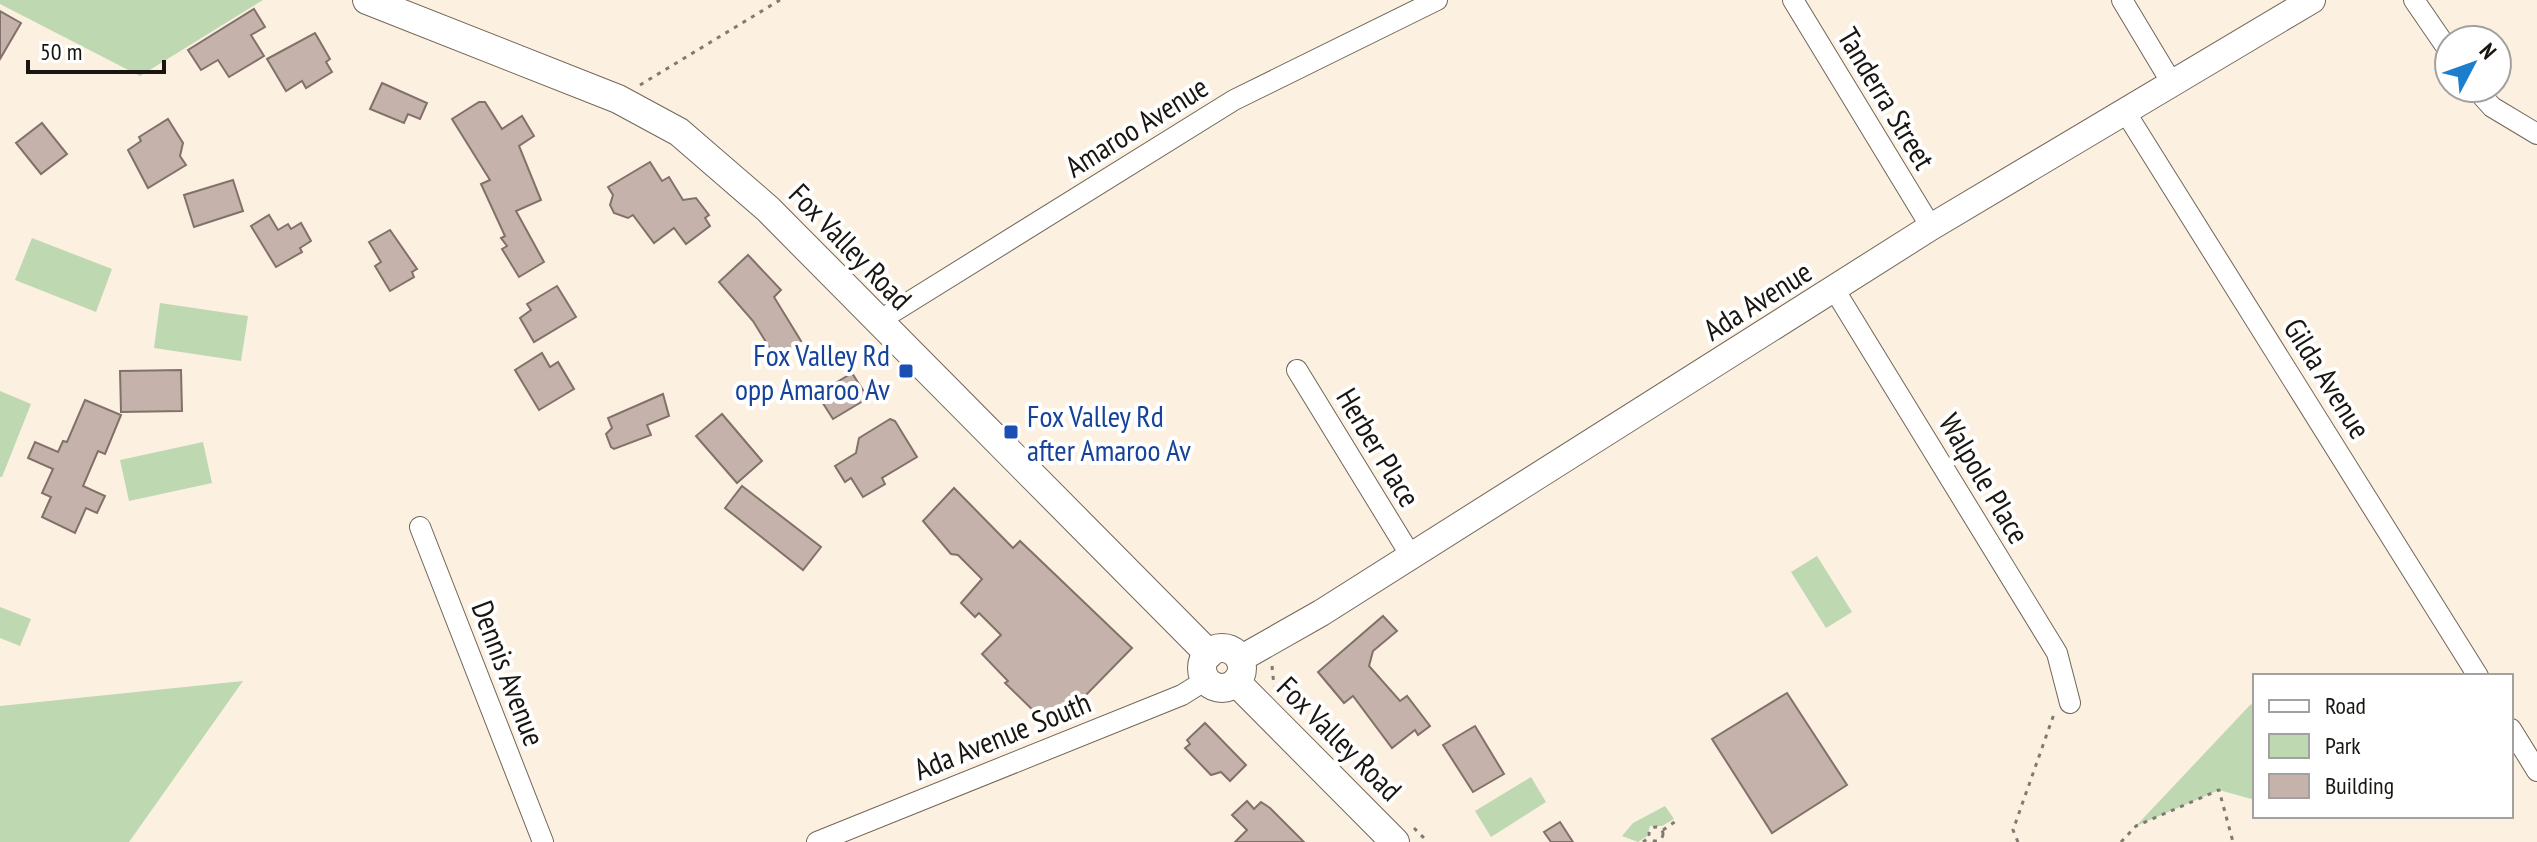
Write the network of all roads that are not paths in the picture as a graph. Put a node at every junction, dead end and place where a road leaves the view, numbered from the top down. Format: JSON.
{"nodes":[{"id":1,"x":367,"y":0,"type":"edge"},
{"id":2,"x":1437,"y":0,"type":"edge"},
{"id":3,"x":1793,"y":0,"type":"edge"},
{"id":4,"x":2122,"y":0,"type":"edge"},
{"id":5,"x":2312,"y":0,"type":"edge"},
{"id":6,"x":2414,"y":0,"type":"edge"},
{"id":7,"x":2433,"y":28,"type":"edge"},
{"id":8,"x":2173,"y":85,"type":"junction"},
{"id":9,"x":2489,"y":104,"type":"edge"},
{"id":10,"x":2126,"y":113,"type":"junction"},
{"id":11,"x":2537,"y":134,"type":"edge"},
{"id":12,"x":1931,"y":227,"type":"junction"},
{"id":13,"x":1834,"y":289,"type":"junction"},
{"id":14,"x":877,"y":322,"type":"junction"},
{"id":15,"x":1297,"y":370,"type":"dead end"},
{"id":16,"x":420,"y":527,"type":"dead end"},
{"id":17,"x":1411,"y":556,"type":"junction"},
{"id":18,"x":1208,"y":667,"type":"junction"},
{"id":19,"x":1238,"y":671,"type":"junction"},
{"id":20,"x":2477,"y":674,"type":"edge"},
{"id":21,"x":2070,"y":703,"type":"road end"},
{"id":22,"x":2513,"y":732,"type":"edge"},
{"id":23,"x":2537,"y":771,"type":"edge"},
{"id":24,"x":1402,"y":832,"type":"edge"},
{"id":25,"x":543,"y":842,"type":"edge"},
{"id":26,"x":817,"y":842,"type":"edge"}],
"edges":[{"from":1,"to":14,"type":"main road","name":"Fox Valley Road"},
{"from":2,"to":14,"type":"street","name":"Amaroo Avenue"},
{"from":3,"to":12,"type":"street","name":"Tanderra Street"},
{"from":4,"to":8,"type":"street"},
{"from":5,"to":8,"type":"street","name":"Ada Avenue"},
{"from":6,"to":7,"type":"street"},
{"from":8,"to":10,"type":"street","name":"Ada Avenue"},
{"from":9,"to":11,"type":"street"},
{"from":10,"to":12,"type":"street","name":"Ada Avenue"},
{"from":10,"to":20,"type":"street","name":"Gilda Avenue"},
{"from":12,"to":13,"type":"street","name":"Ada Avenue"},
{"from":13,"to":17,"type":"street","name":"Ada Avenue"},
{"from":13,"to":21,"type":"street","name":"Walpole Place"},
{"from":14,"to":18,"type":"main road","name":"Fox Valley Road"},
{"from":15,"to":17,"type":"street","name":"Herber Place"},
{"from":16,"to":25,"type":"street","name":"Dennis Avenue"},
{"from":17,"to":19,"type":"street","name":"Ada Avenue"},
{"from":18,"to":19,"type":"main road"},
{"from":18,"to":26,"type":"street","name":"Ada Avenue South"},
{"from":19,"to":24,"type":"main road","name":"Fox Valley Road"},
{"from":22,"to":23,"type":"street"}]}
